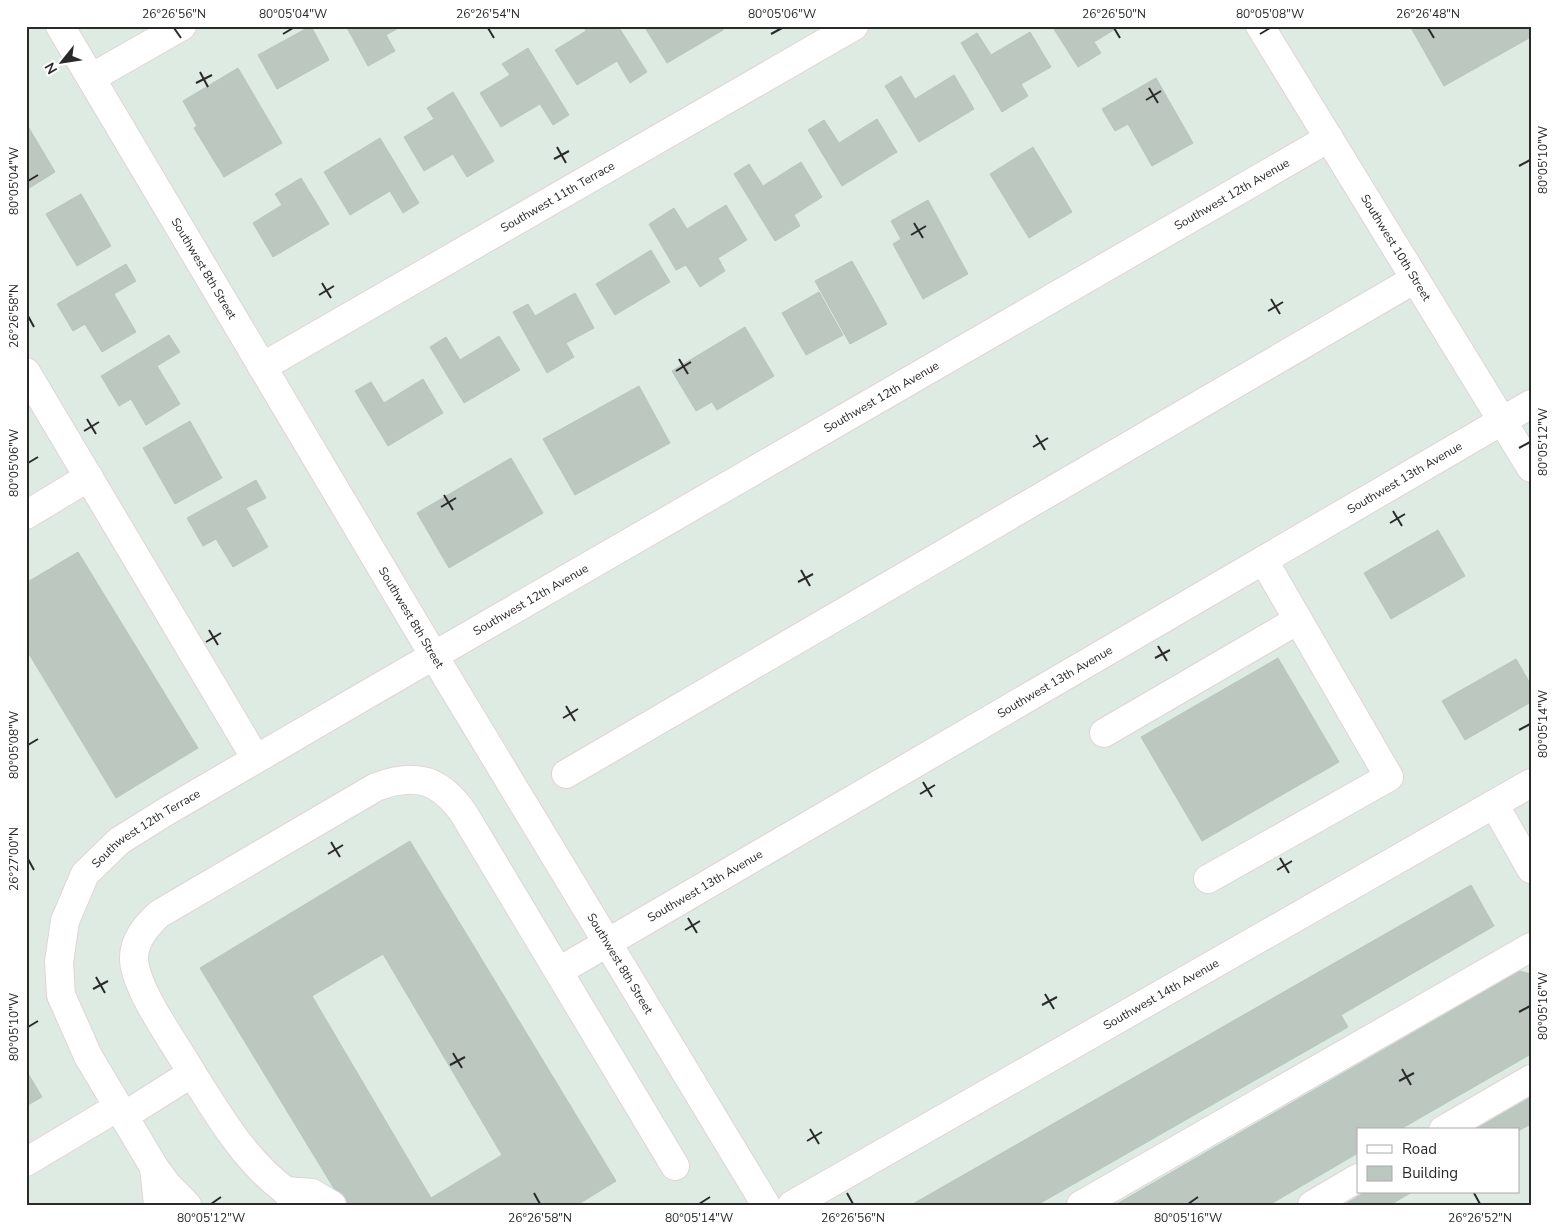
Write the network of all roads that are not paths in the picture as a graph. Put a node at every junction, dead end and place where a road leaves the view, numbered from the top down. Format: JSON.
{"nodes":[{"id":1,"x":60,"y":26,"type":"edge"},
{"id":2,"x":182,"y":26,"type":"edge"},
{"id":3,"x":854,"y":26,"type":"edge"},
{"id":4,"x":1260,"y":26,"type":"edge"},
{"id":5,"x":91,"y":78,"type":"junction"},
{"id":6,"x":1329,"y":138,"type":"junction"},
{"id":7,"x":1415,"y":279,"type":"junction"},
{"id":8,"x":262,"y":367,"type":"junction"},
{"id":9,"x":26,"y":372,"type":"edge"},
{"id":10,"x":1531,"y":404,"type":"edge"},
{"id":11,"x":1502,"y":421,"type":"junction"},
{"id":12,"x":1531,"y":468,"type":"edge"},
{"id":13,"x":89,"y":477,"type":"junction"},
{"id":14,"x":26,"y":514,"type":"edge"},
{"id":15,"x":1264,"y":561,"type":"junction"},
{"id":16,"x":1298,"y":620,"type":"junction"},
{"id":17,"x":434,"y":656,"type":"junction"},
{"id":18,"x":1104,"y":733,"type":"dead end"},
{"id":19,"x":256,"y":759,"type":"junction"},
{"id":20,"x":566,"y":774,"type":"dead end"},
{"id":21,"x":1531,"y":783,"type":"edge"},
{"id":22,"x":1494,"y":804,"type":"junction"},
{"id":23,"x":1531,"y":869,"type":"edge"},
{"id":24,"x":1208,"y":879,"type":"dead end"},
{"id":25,"x":608,"y":942,"type":"junction"},
{"id":26,"x":1531,"y":948,"type":"edge"},
{"id":27,"x":560,"y":971,"type":"junction"},
{"id":28,"x":192,"y":1073,"type":"junction"},
{"id":29,"x":1531,"y":1079,"type":"edge"},
{"id":30,"x":121,"y":1112,"type":"junction"},
{"id":31,"x":1446,"y":1128,"type":"edge"},
{"id":32,"x":26,"y":1162,"type":"edge"},
{"id":33,"x":154,"y":1166,"type":"junction"},
{"id":34,"x":675,"y":1166,"type":"dead end"},
{"id":35,"x":1357,"y":1179,"type":"edge"},
{"id":36,"x":290,"y":1198,"type":"edge"},
{"id":37,"x":158,"y":1205,"type":"edge"},
{"id":38,"x":187,"y":1205,"type":"edge"},
{"id":39,"x":332,"y":1205,"type":"edge"},
{"id":40,"x":766,"y":1205,"type":"edge"},
{"id":41,"x":792,"y":1205,"type":"edge"},
{"id":42,"x":1081,"y":1205,"type":"edge"},
{"id":43,"x":1312,"y":1205,"type":"edge"}],
"edges":[{"from":1,"to":5,"type":"street","name":"Southwest 8th Street"},
{"from":2,"to":5,"type":"street"},
{"from":3,"to":8,"type":"street","name":"Southwest 11th Terrace"},
{"from":4,"to":6,"type":"street","name":"Southwest 10th Street"},
{"from":5,"to":8,"type":"street","name":"Southwest 8th Street"},
{"from":6,"to":7,"type":"street","name":"Southwest 10th Street"},
{"from":6,"to":17,"type":"street","name":"Southwest 12th Avenue"},
{"from":7,"to":11,"type":"street","name":"Southwest 10th Street"},
{"from":7,"to":20,"type":"street"},
{"from":8,"to":17,"type":"street","name":"Southwest 8th Street"},
{"from":9,"to":13,"type":"street"},
{"from":10,"to":11,"type":"street","name":"Southwest 13th Avenue"},
{"from":11,"to":12,"type":"street","name":"Southwest 10th Street"},
{"from":11,"to":15,"type":"street","name":"Southwest 13th Avenue"},
{"from":13,"to":14,"type":"street"},
{"from":13,"to":19,"type":"street"},
{"from":15,"to":16,"type":"street"},
{"from":15,"to":25,"type":"street","name":"Southwest 13th Avenue"},
{"from":16,"to":18,"type":"street"},
{"from":16,"to":24,"type":"street"},
{"from":17,"to":19,"type":"street","name":"Southwest 12th Terrace"},
{"from":17,"to":25,"type":"street","name":"Southwest 8th Street"},
{"from":19,"to":30,"type":"street","name":"Southwest 12th Terrace"},
{"from":21,"to":22,"type":"street","name":"Southwest 14th Avenue"},
{"from":22,"to":23,"type":"street"},
{"from":22,"to":41,"type":"street","name":"Southwest 14th Avenue"},
{"from":25,"to":27,"type":"street","name":"Southwest 13th Avenue"},
{"from":25,"to":40,"type":"street","name":"Southwest 8th Street"},
{"from":26,"to":42,"type":"street"},
{"from":27,"to":28,"type":"street"},
{"from":27,"to":34,"type":"street"},
{"from":28,"to":30,"type":"street"},
{"from":28,"to":36,"type":"street"},
{"from":29,"to":31,"type":"street"},
{"from":30,"to":32,"type":"street"},
{"from":30,"to":33,"type":"street","name":"Southwest 12th Terrace"},
{"from":33,"to":37,"type":"street","name":"Southwest 12th Terrace"},
{"from":33,"to":38,"type":"street","name":"Southwest 12th Terrace"},
{"from":35,"to":43,"type":"street"},
{"from":36,"to":39,"type":"street"}]}
